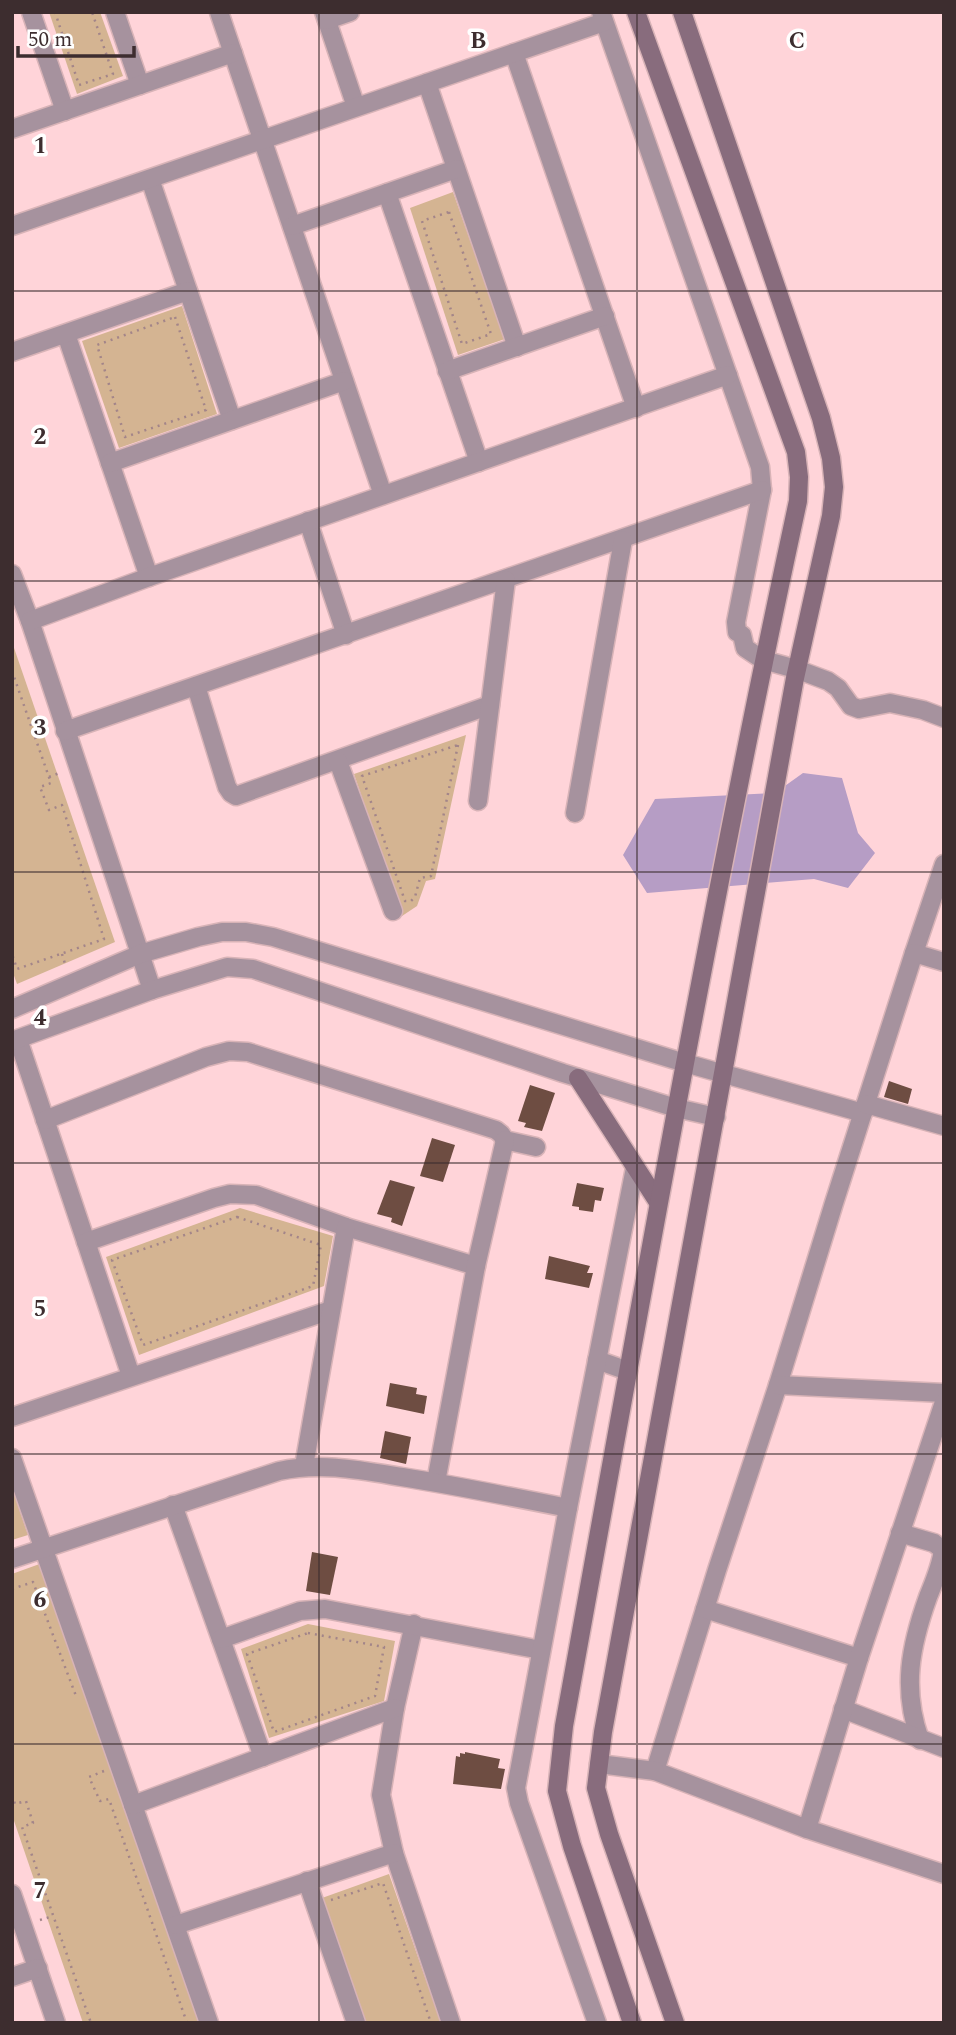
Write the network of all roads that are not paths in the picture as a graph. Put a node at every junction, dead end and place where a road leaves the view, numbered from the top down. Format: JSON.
{"nodes":[{"id":1,"x":31,"y":12,"type":"edge"},
{"id":2,"x":115,"y":12,"type":"edge"},
{"id":3,"x":219,"y":12,"type":"edge"},
{"id":4,"x":350,"y":12,"type":"edge"},
{"id":5,"x":636,"y":12,"type":"edge"},
{"id":6,"x":682,"y":12,"type":"edge"},
{"id":7,"x":325,"y":16,"type":"edge"},
{"id":8,"x":602,"y":17,"type":"edge"},
{"id":9,"x":514,"y":52,"type":"junction"},
{"id":10,"x":233,"y":53,"type":"junction"},
{"id":11,"x":427,"y":83,"type":"junction"},
{"id":12,"x":140,"y":85,"type":"junction"},
{"id":13,"x":356,"y":107,"type":"junction"},
{"id":14,"x":65,"y":111,"type":"junction"},
{"id":15,"x":12,"y":130,"type":"edge"},
{"id":16,"x":262,"y":140,"type":"junction"},
{"id":17,"x":456,"y":169,"type":"junction"},
{"id":18,"x":150,"y":179,"type":"junction"},
{"id":19,"x":387,"y":193,"type":"junction"},
{"id":20,"x":12,"y":226,"type":"edge"},
{"id":21,"x":292,"y":226,"type":"junction"},
{"id":22,"x":188,"y":291,"type":"junction"},
{"id":23,"x":605,"y":316,"type":"junction"},
{"id":24,"x":66,"y":334,"type":"junction"},
{"id":25,"x":517,"y":347,"type":"junction"},
{"id":26,"x":12,"y":352,"type":"edge"},
{"id":27,"x":447,"y":371,"type":"junction"},
{"id":28,"x":728,"y":375,"type":"junction"},
{"id":29,"x":344,"y":382,"type":"junction"},
{"id":30,"x":636,"y":408,"type":"junction"},
{"id":31,"x":232,"y":420,"type":"junction"},
{"id":32,"x":479,"y":462,"type":"junction"},
{"id":33,"x":110,"y":463,"type":"junction"},
{"id":34,"x":762,"y":490,"type":"junction"},
{"id":35,"x":383,"y":495,"type":"junction"},
{"id":36,"x":308,"y":522,"type":"junction"},
{"id":37,"x":623,"y":540,"type":"junction"},
{"id":38,"x":12,"y":574,"type":"edge"},
{"id":39,"x":149,"y":576,"type":"junction"},
{"id":40,"x":506,"y":580,"type":"junction"},
{"id":41,"x":30,"y":621,"type":"junction"},
{"id":42,"x":346,"y":635,"type":"junction"},
{"id":43,"x":763,"y":660,"type":"junction"},
{"id":44,"x":796,"y":669,"type":"junction"},
{"id":45,"x":197,"y":686,"type":"junction"},
{"id":46,"x":491,"y":705,"type":"junction"},
{"id":47,"x":944,"y":718,"type":"edge"},
{"id":48,"x":65,"y":731,"type":"junction"},
{"id":49,"x":338,"y":761,"type":"junction"},
{"id":50,"x":478,"y":801,"type":"dead end"},
{"id":51,"x":575,"y":813,"type":"dead end"},
{"id":52,"x":944,"y":864,"type":"edge"},
{"id":53,"x":393,"y":911,"type":"dead end"},
{"id":54,"x":936,"y":915,"type":"edge"},
{"id":55,"x":914,"y":953,"type":"junction"},
{"id":56,"x":140,"y":954,"type":"junction"},
{"id":57,"x":944,"y":962,"type":"edge"},
{"id":58,"x":152,"y":990,"type":"junction"},
{"id":59,"x":12,"y":1009,"type":"edge"},
{"id":60,"x":15,"y":1040,"type":"edge"},
{"id":61,"x":685,"y":1063,"type":"junction"},
{"id":62,"x":724,"y":1074,"type":"junction"},
{"id":63,"x":578,"y":1077,"type":"junction"},
{"id":64,"x":676,"y":1108,"type":"junction"},
{"id":65,"x":864,"y":1108,"type":"junction"},
{"id":66,"x":716,"y":1117,"type":"junction"},
{"id":67,"x":45,"y":1120,"type":"junction"},
{"id":68,"x":944,"y":1126,"type":"edge"},
{"id":69,"x":505,"y":1140,"type":"junction"},
{"id":70,"x":536,"y":1147,"type":"dead end"},
{"id":71,"x":635,"y":1168,"type":"junction"},
{"id":72,"x":658,"y":1202,"type":"junction"},
{"id":73,"x":346,"y":1227,"type":"junction"},
{"id":74,"x":86,"y":1242,"type":"junction"},
{"id":75,"x":476,"y":1266,"type":"junction"},
{"id":76,"x":331,"y":1310,"type":"junction"},
{"id":77,"x":597,"y":1360,"type":"junction"},
{"id":78,"x":628,"y":1371,"type":"junction"},
{"id":79,"x":131,"y":1376,"type":"junction"},
{"id":80,"x":779,"y":1385,"type":"junction"},
{"id":81,"x":944,"y":1393,"type":"edge"},
{"id":82,"x":944,"y":1402,"type":"edge"},
{"id":83,"x":12,"y":1417,"type":"edge"},
{"id":84,"x":935,"y":1456,"type":"edge"},
{"id":85,"x":12,"y":1458,"type":"edge"},
{"id":86,"x":304,"y":1466,"type":"junction"},
{"id":87,"x":436,"y":1482,"type":"junction"},
{"id":88,"x":173,"y":1506,"type":"junction"},
{"id":89,"x":568,"y":1508,"type":"junction"},
{"id":90,"x":900,"y":1533,"type":"junction"},
{"id":91,"x":44,"y":1549,"type":"junction"},
{"id":92,"x":12,"y":1559,"type":"edge"},
{"id":93,"x":705,"y":1609,"type":"junction"},
{"id":94,"x":414,"y":1624,"type":"junction"},
{"id":95,"x":221,"y":1639,"type":"junction"},
{"id":96,"x":541,"y":1650,"type":"junction"},
{"id":97,"x":859,"y":1658,"type":"junction"},
{"id":98,"x":394,"y":1709,"type":"junction"},
{"id":99,"x":843,"y":1709,"type":"junction"},
{"id":100,"x":920,"y":1740,"type":"junction"},
{"id":101,"x":944,"y":1748,"type":"edge"},
{"id":102,"x":263,"y":1757,"type":"junction"},
{"id":103,"x":599,"y":1764,"type":"junction"},
{"id":104,"x":655,"y":1771,"type":"junction"},
{"id":105,"x":133,"y":1805,"type":"junction"},
{"id":106,"x":807,"y":1829,"type":"junction"},
{"id":107,"x":394,"y":1853,"type":"junction"},
{"id":108,"x":944,"y":1874,"type":"edge"},
{"id":109,"x":307,"y":1881,"type":"junction"},
{"id":110,"x":12,"y":1894,"type":"edge"},
{"id":111,"x":176,"y":1925,"type":"junction"},
{"id":112,"x":37,"y":1968,"type":"junction"},
{"id":113,"x":12,"y":1977,"type":"edge"},
{"id":114,"x":56,"y":2023,"type":"edge"},
{"id":115,"x":209,"y":2023,"type":"edge"},
{"id":116,"x":356,"y":2023,"type":"edge"},
{"id":117,"x":451,"y":2023,"type":"edge"},
{"id":118,"x":597,"y":2023,"type":"edge"},
{"id":119,"x":632,"y":2023,"type":"edge"},
{"id":120,"x":676,"y":2023,"type":"edge"}],
"edges":[{"from":1,"to":14,"type":"street"},
{"from":2,"to":12,"type":"street"},
{"from":3,"to":10,"type":"street"},
{"from":4,"to":7,"type":"street"},
{"from":5,"to":43,"type":"street"},
{"from":6,"to":44,"type":"street"},
{"from":7,"to":13,"type":"street"},
{"from":8,"to":9,"type":"street"},
{"from":8,"to":28,"type":"street"},
{"from":9,"to":11,"type":"street"},
{"from":9,"to":23,"type":"street"},
{"from":10,"to":12,"type":"street"},
{"from":10,"to":16,"type":"street"},
{"from":11,"to":13,"type":"street"},
{"from":11,"to":17,"type":"street"},
{"from":12,"to":14,"type":"street"},
{"from":13,"to":16,"type":"street"},
{"from":14,"to":15,"type":"street"},
{"from":16,"to":18,"type":"street"},
{"from":16,"to":21,"type":"street"},
{"from":17,"to":19,"type":"street"},
{"from":17,"to":25,"type":"street"},
{"from":18,"to":20,"type":"street"},
{"from":18,"to":22,"type":"street"},
{"from":19,"to":21,"type":"street"},
{"from":19,"to":27,"type":"street"},
{"from":21,"to":29,"type":"street"},
{"from":22,"to":24,"type":"street"},
{"from":22,"to":31,"type":"street"},
{"from":23,"to":25,"type":"street"},
{"from":23,"to":30,"type":"street"},
{"from":24,"to":26,"type":"street"},
{"from":24,"to":33,"type":"street"},
{"from":25,"to":27,"type":"street"},
{"from":27,"to":32,"type":"street"},
{"from":28,"to":30,"type":"street"},
{"from":28,"to":34,"type":"street"},
{"from":29,"to":31,"type":"street"},
{"from":29,"to":35,"type":"street"},
{"from":30,"to":32,"type":"street"},
{"from":31,"to":33,"type":"street"},
{"from":32,"to":35,"type":"street"},
{"from":33,"to":39,"type":"street"},
{"from":34,"to":37,"type":"street"},
{"from":34,"to":43,"type":"street"},
{"from":35,"to":36,"type":"street"},
{"from":36,"to":39,"type":"street"},
{"from":36,"to":42,"type":"street"},
{"from":37,"to":40,"type":"street"},
{"from":37,"to":51,"type":"street"},
{"from":38,"to":41,"type":"street"},
{"from":39,"to":41,"type":"street"},
{"from":40,"to":42,"type":"street"},
{"from":40,"to":46,"type":"street"},
{"from":41,"to":48,"type":"street"},
{"from":42,"to":45,"type":"street"},
{"from":43,"to":44,"type":"street"},
{"from":43,"to":61,"type":"street"},
{"from":44,"to":47,"type":"street"},
{"from":44,"to":62,"type":"street"},
{"from":45,"to":48,"type":"street"},
{"from":45,"to":49,"type":"street"},
{"from":46,"to":49,"type":"street"},
{"from":46,"to":50,"type":"street"},
{"from":48,"to":56,"type":"street"},
{"from":49,"to":53,"type":"street"},
{"from":52,"to":54,"type":"street"},
{"from":54,"to":55,"type":"street"},
{"from":55,"to":57,"type":"street"},
{"from":55,"to":65,"type":"street"},
{"from":56,"to":58,"type":"street"},
{"from":56,"to":59,"type":"street"},
{"from":56,"to":61,"type":"street"},
{"from":58,"to":60,"type":"street"},
{"from":58,"to":63,"type":"street"},
{"from":60,"to":67,"type":"street"},
{"from":61,"to":62,"type":"street"},
{"from":61,"to":64,"type":"street"},
{"from":62,"to":65,"type":"street"},
{"from":62,"to":66,"type":"street"},
{"from":63,"to":64,"type":"street"},
{"from":63,"to":71,"type":"street"},
{"from":64,"to":66,"type":"street"},
{"from":64,"to":72,"type":"street"},
{"from":65,"to":68,"type":"street"},
{"from":65,"to":80,"type":"street"},
{"from":66,"to":103,"type":"street"},
{"from":67,"to":69,"type":"street"},
{"from":67,"to":74,"type":"street"},
{"from":69,"to":70,"type":"street"},
{"from":69,"to":75,"type":"street"},
{"from":71,"to":72,"type":"street"},
{"from":71,"to":77,"type":"street"},
{"from":72,"to":78,"type":"street"},
{"from":73,"to":74,"type":"street"},
{"from":73,"to":75,"type":"street"},
{"from":73,"to":76,"type":"street"},
{"from":74,"to":79,"type":"street"},
{"from":75,"to":87,"type":"street"},
{"from":76,"to":79,"type":"street"},
{"from":76,"to":86,"type":"street"},
{"from":77,"to":78,"type":"street"},
{"from":77,"to":89,"type":"street"},
{"from":78,"to":119,"type":"street"},
{"from":79,"to":83,"type":"street"},
{"from":80,"to":81,"type":"street"},
{"from":80,"to":93,"type":"street"},
{"from":82,"to":84,"type":"street"},
{"from":84,"to":90,"type":"street"},
{"from":85,"to":91,"type":"street"},
{"from":86,"to":87,"type":"street"},
{"from":86,"to":88,"type":"street"},
{"from":87,"to":89,"type":"street"},
{"from":88,"to":91,"type":"street"},
{"from":88,"to":95,"type":"street"},
{"from":89,"to":96,"type":"street"},
{"from":90,"to":97,"type":"street"},
{"from":90,"to":100,"type":"street"},
{"from":91,"to":92,"type":"street"},
{"from":91,"to":105,"type":"street"},
{"from":93,"to":97,"type":"street"},
{"from":93,"to":104,"type":"street"},
{"from":94,"to":95,"type":"street"},
{"from":94,"to":96,"type":"street"},
{"from":94,"to":98,"type":"street"},
{"from":95,"to":102,"type":"street"},
{"from":96,"to":118,"type":"street"},
{"from":97,"to":99,"type":"street"},
{"from":98,"to":102,"type":"street"},
{"from":98,"to":107,"type":"street"},
{"from":99,"to":100,"type":"street"},
{"from":99,"to":106,"type":"street"},
{"from":100,"to":101,"type":"street"},
{"from":102,"to":105,"type":"street"},
{"from":103,"to":104,"type":"street"},
{"from":103,"to":120,"type":"street"},
{"from":104,"to":106,"type":"street"},
{"from":105,"to":111,"type":"street"},
{"from":106,"to":108,"type":"street"},
{"from":107,"to":109,"type":"street"},
{"from":107,"to":117,"type":"street"},
{"from":109,"to":111,"type":"street"},
{"from":109,"to":116,"type":"street"},
{"from":110,"to":112,"type":"street"},
{"from":111,"to":115,"type":"street"},
{"from":112,"to":113,"type":"street"},
{"from":112,"to":114,"type":"street"}]}
